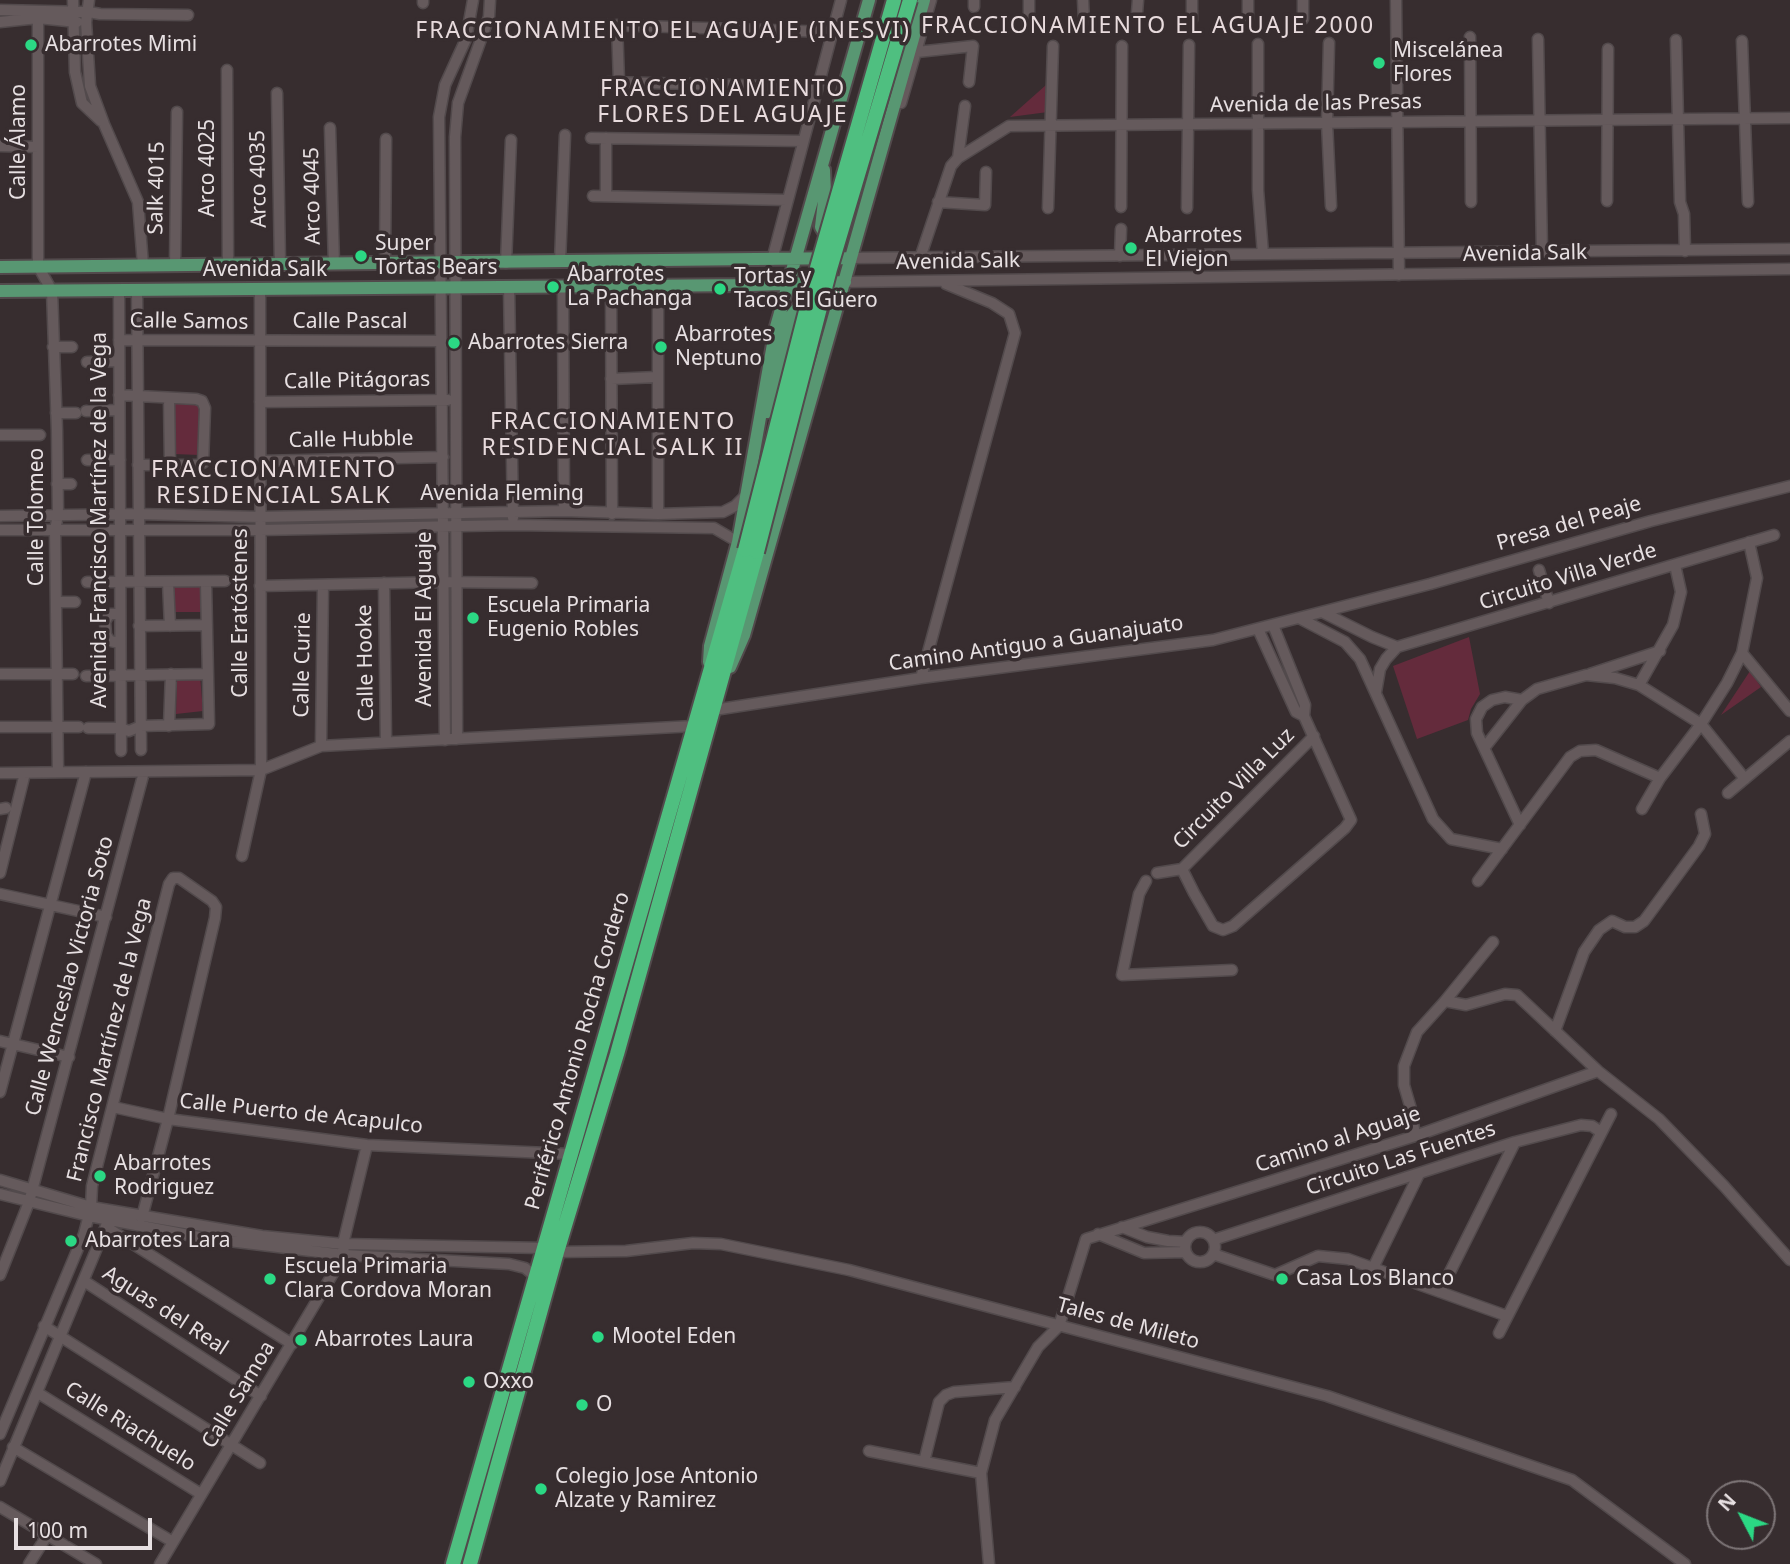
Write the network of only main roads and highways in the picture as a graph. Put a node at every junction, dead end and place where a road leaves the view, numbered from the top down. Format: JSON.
{"nodes":[{"id":1,"x":869,"y":0,"type":"edge"},
{"id":2,"x":894,"y":0,"type":"edge"},
{"id":3,"x":910,"y":0,"type":"edge"},
{"id":4,"x":924,"y":0,"type":"edge"},
{"id":5,"x":824,"y":156,"type":"junction"},
{"id":6,"x":860,"y":222,"type":"junction"},
{"id":7,"x":850,"y":258,"type":"junction"},
{"id":8,"x":795,"y":260,"type":"junction"},
{"id":9,"x":674,"y":261,"type":"junction"},
{"id":10,"x":0,"y":267,"type":"edge"},
{"id":11,"x":845,"y":282,"type":"junction"},
{"id":12,"x":788,"y":284,"type":"junction"},
{"id":13,"x":675,"y":286,"type":"junction"},
{"id":14,"x":0,"y":291,"type":"edge"},
{"id":15,"x":823,"y":359,"type":"junction"},
{"id":16,"x":755,"y":449,"type":"junction"},
{"id":17,"x":747,"y":548,"type":"junction"},
{"id":18,"x":714,"y":686,"type":"junction"},
{"id":19,"x":550,"y":1250,"type":"junction"},
{"id":20,"x":453,"y":1564,"type":"edge"},
{"id":21,"x":470,"y":1564,"type":"edge"}],
"edges":[{"from":1,"to":5,"type":"main road"},
{"from":2,"to":17,"type":"highway","bridge":true},
{"from":3,"to":17,"type":"highway","bridge":true},
{"from":4,"to":6,"type":"main road"},
{"from":5,"to":6,"type":"main road"},
{"from":5,"to":8,"type":"main road"},
{"from":6,"to":7,"type":"main road"},
{"from":7,"to":8,"type":"main road","name":"Avenida Salk"},
{"from":7,"to":11,"type":"main road"},
{"from":8,"to":9,"type":"main road","name":"Avenida Salk"},
{"from":8,"to":12,"type":"main road"},
{"from":9,"to":10,"type":"main road","name":"Avenida Salk"},
{"from":9,"to":13,"type":"main road"},
{"from":11,"to":12,"type":"main road","name":"Avenida Salk"},
{"from":11,"to":15,"type":"main road"},
{"from":12,"to":13,"type":"main road","name":"Avenida Salk"},
{"from":12,"to":16,"type":"main road"},
{"from":13,"to":14,"type":"main road","name":"Avenida Salk"},
{"from":15,"to":16,"type":"main road"},
{"from":15,"to":18,"type":"main road"},
{"from":16,"to":17,"type":"main road"},
{"from":17,"to":18,"type":"highway","name":"Periférico Antonio Rocha Cordero"},
{"from":18,"to":19,"type":"highway","name":"Periférico Antonio Rocha Cordero"},
{"from":18,"to":19,"type":"highway","name":"Periférico Antonio Rocha Cordero"},
{"from":19,"to":20,"type":"highway","name":"Periférico Antonio Rocha Cordero"},
{"from":19,"to":21,"type":"highway","name":"Periférico Antonio Rocha Cordero"}]}
